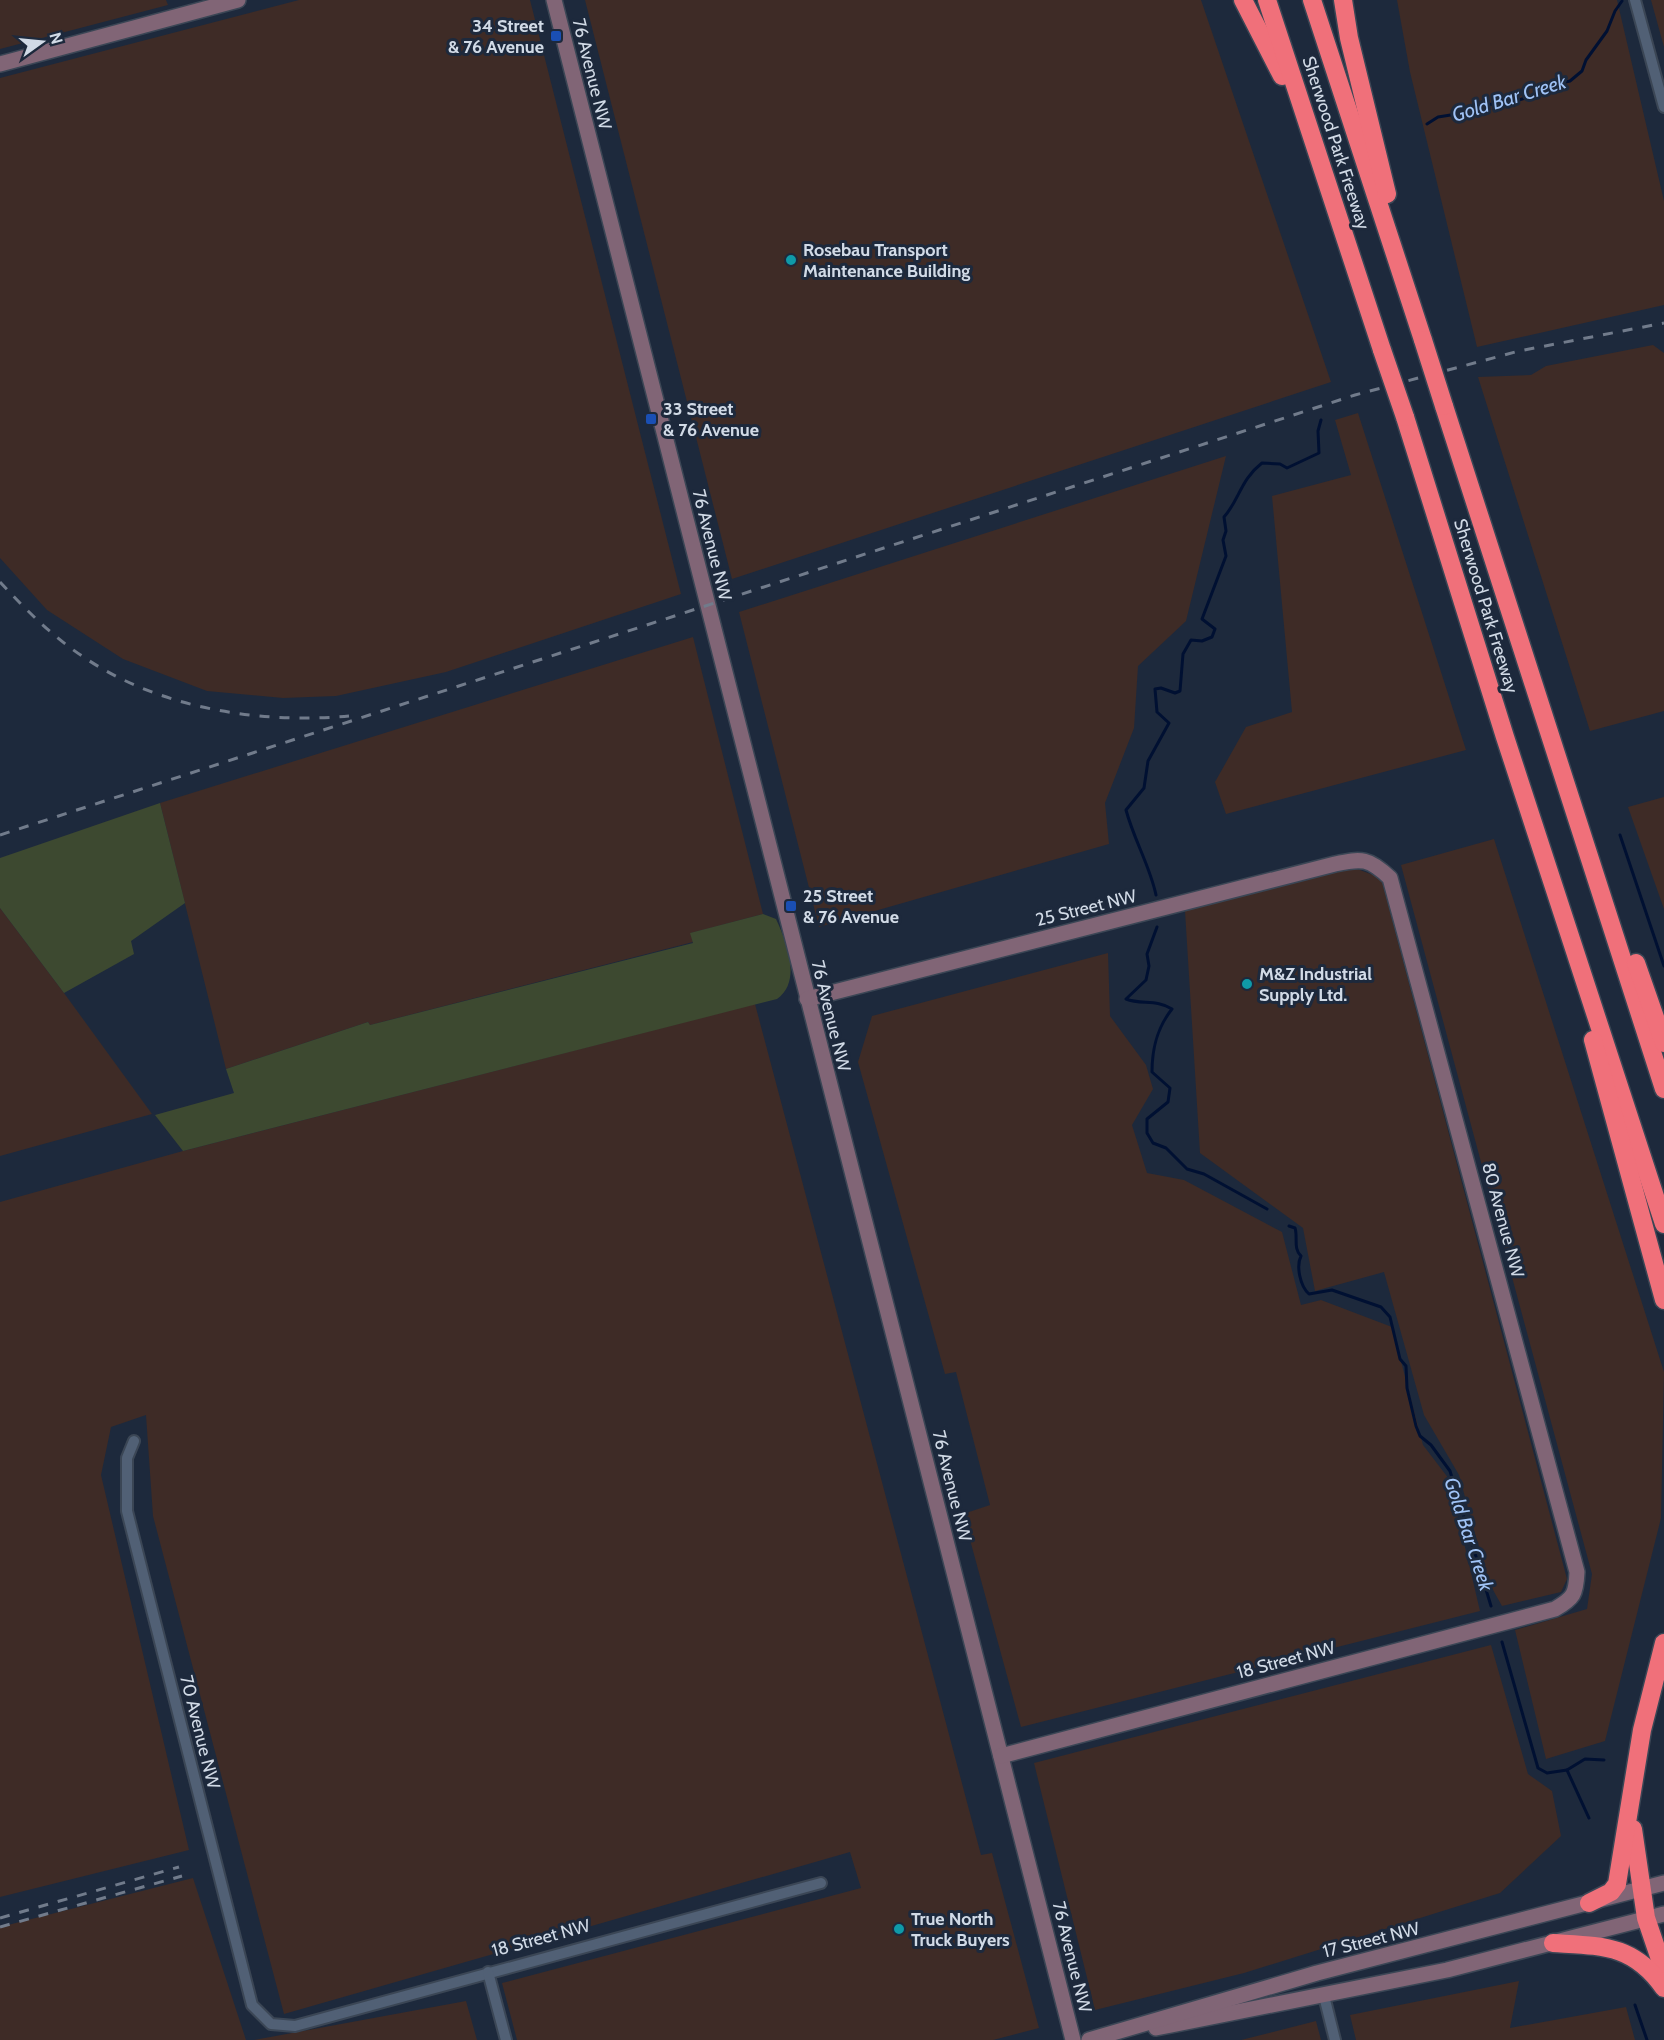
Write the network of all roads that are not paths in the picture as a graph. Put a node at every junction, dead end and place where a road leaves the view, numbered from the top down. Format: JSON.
{"nodes":[{"id":1,"x":554,"y":0,"type":"edge"},
{"id":2,"x":1243,"y":0,"type":"edge"},
{"id":3,"x":1267,"y":0,"type":"edge"},
{"id":4,"x":1312,"y":0,"type":"edge"},
{"id":5,"x":1342,"y":0,"type":"edge"},
{"id":6,"x":1635,"y":0,"type":"edge"},
{"id":7,"x":232,"y":1,"type":"edge"},
{"id":8,"x":0,"y":64,"type":"edge"},
{"id":9,"x":1664,"y":107,"type":"edge"},
{"id":10,"x":1316,"y":150,"type":"junction"},
{"id":11,"x":1412,"y":307,"type":"junction"},
{"id":12,"x":1546,"y":723,"type":"junction"},
{"id":13,"x":1376,"y":864,"type":"joint"},
{"id":14,"x":1569,"y":927,"type":"junction"},
{"id":15,"x":807,"y":999,"type":"junction"},
{"id":16,"x":1664,"y":1043,"type":"edge"},
{"id":17,"x":1664,"y":1089,"type":"edge"},
{"id":18,"x":1664,"y":1224,"type":"edge"},
{"id":19,"x":1664,"y":1300,"type":"edge"},
{"id":20,"x":134,"y":1441,"type":"dead end"},
{"id":21,"x":1576,"y":1592,"type":"joint"},
{"id":22,"x":1664,"y":1643,"type":"edge"},
{"id":23,"x":1002,"y":1756,"type":"junction"},
{"id":24,"x":1632,"y":1791,"type":"junction"},
{"id":25,"x":821,"y":1883,"type":"dead end"},
{"id":26,"x":1664,"y":1883,"type":"edge"},
{"id":27,"x":1642,"y":1888,"type":"junction"},
{"id":28,"x":1589,"y":1903,"type":"junction"},
{"id":29,"x":1664,"y":1914,"type":"edge"},
{"id":30,"x":1646,"y":1918,"type":"junction"},
{"id":31,"x":1553,"y":1942,"type":"junction"},
{"id":32,"x":1664,"y":1971,"type":"edge"},
{"id":33,"x":488,"y":1972,"type":"junction"},
{"id":34,"x":1664,"y":1988,"type":"edge"},
{"id":35,"x":1324,"y":1996,"type":"junction"},
{"id":36,"x":271,"y":2024,"type":"joint"},
{"id":37,"x":506,"y":2040,"type":"edge"},
{"id":38,"x":1073,"y":2040,"type":"edge"},
{"id":39,"x":1089,"y":2040,"type":"edge"},
{"id":40,"x":1097,"y":2040,"type":"edge"},
{"id":41,"x":1335,"y":2040,"type":"edge"}],
"edges":[{"from":1,"to":15,"type":"street","name":"76 Avenue NW"},
{"from":2,"to":10,"type":"highway"},
{"from":3,"to":10,"type":"highway","name":"Sherwood Park Freeway"},
{"from":4,"to":11,"type":"highway","name":"Sherwood Park Freeway"},
{"from":5,"to":11,"type":"highway"},
{"from":6,"to":9,"type":"street"},
{"from":7,"to":8,"type":"street"},
{"from":10,"to":14,"type":"highway","name":"Sherwood Park Freeway","bridge":true},
{"from":11,"to":12,"type":"highway","name":"Sherwood Park Freeway","bridge":true},
{"from":12,"to":16,"type":"highway"},
{"from":12,"to":17,"type":"highway","name":"Sherwood Park Freeway"},
{"from":13,"to":15,"type":"street","name":"25 Street NW"},
{"from":13,"to":21,"type":"street","name":"80 Avenue NW"},
{"from":14,"to":18,"type":"highway","name":"Sherwood Park Freeway"},
{"from":14,"to":19,"type":"highway"},
{"from":15,"to":23,"type":"street","name":"76 Avenue NW"},
{"from":20,"to":36,"type":"street","name":"70 Avenue NW"},
{"from":21,"to":23,"type":"street","name":"18 Street NW"},
{"from":22,"to":24,"type":"highway"},
{"from":23,"to":38,"type":"street","name":"76 Avenue NW"},
{"from":24,"to":27,"type":"highway"},
{"from":24,"to":28,"type":"highway"},
{"from":25,"to":33,"type":"street","name":"18 Street NW"},
{"from":26,"to":27,"type":"street","name":"17 Street NW"},
{"from":27,"to":28,"type":"street","name":"17 Street NW"},
{"from":27,"to":30,"type":"highway"},
{"from":28,"to":39,"type":"street","name":"17 Street NW"},
{"from":29,"to":30,"type":"street"},
{"from":30,"to":31,"type":"street"},
{"from":30,"to":32,"type":"highway"},
{"from":31,"to":34,"type":"highway"},
{"from":31,"to":35,"type":"street"},
{"from":33,"to":36,"type":"street","name":"18 Street NW"},
{"from":33,"to":37,"type":"street"},
{"from":35,"to":40,"type":"street"},
{"from":35,"to":41,"type":"street"}]}
